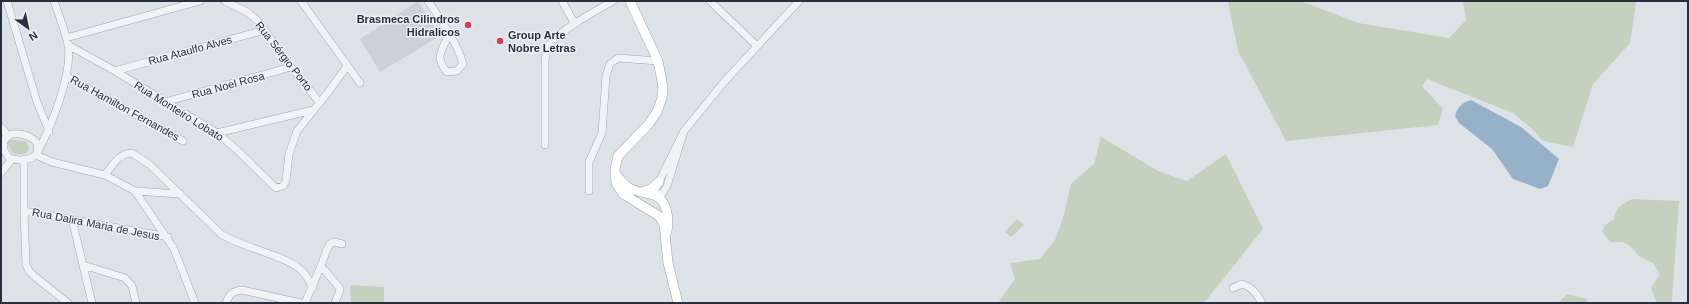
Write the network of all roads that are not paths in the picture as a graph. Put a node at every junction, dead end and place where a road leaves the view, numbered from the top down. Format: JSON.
{"nodes":[{"id":1,"x":7,"y":1,"type":"edge"},
{"id":2,"x":54,"y":1,"type":"edge"},
{"id":3,"x":200,"y":1,"type":"edge"},
{"id":4,"x":225,"y":1,"type":"edge"},
{"id":5,"x":301,"y":1,"type":"edge"},
{"id":6,"x":428,"y":1,"type":"edge"},
{"id":7,"x":562,"y":1,"type":"edge"},
{"id":8,"x":612,"y":1,"type":"edge"},
{"id":9,"x":630,"y":1,"type":"edge"},
{"id":10,"x":710,"y":1,"type":"edge"},
{"id":11,"x":799,"y":1,"type":"edge"},
{"id":12,"x":575,"y":24,"type":"junction"},
{"id":13,"x":265,"y":30,"type":"junction"},
{"id":14,"x":449,"y":34,"type":"junction"},
{"id":15,"x":67,"y":42,"type":"junction"},
{"id":16,"x":757,"y":46,"type":"junction"},
{"id":17,"x":658,"y":61,"type":"junction"},
{"id":18,"x":346,"y":66,"type":"junction"},
{"id":19,"x":291,"y":67,"type":"junction"},
{"id":20,"x":114,"y":71,"type":"junction"},
{"id":21,"x":66,"y":76,"type":"junction"},
{"id":22,"x":360,"y":83,"type":"dead end"},
{"id":23,"x":165,"y":102,"type":"junction"},
{"id":24,"x":320,"y":102,"type":"junction"},
{"id":25,"x":313,"y":110,"type":"junction"},
{"id":26,"x":1,"y":127,"type":"edge"},
{"id":27,"x":49,"y":131,"type":"junction"},
{"id":28,"x":684,"y":131,"type":"junction"},
{"id":29,"x":217,"y":133,"type":"junction"},
{"id":30,"x":8,"y":136,"type":"junction"},
{"id":31,"x":34,"y":139,"type":"junction"},
{"id":32,"x":45,"y":139,"type":"junction"},
{"id":33,"x":183,"y":141,"type":"dead end"},
{"id":34,"x":545,"y":145,"type":"dead end"},
{"id":35,"x":37,"y":153,"type":"junction"},
{"id":36,"x":6,"y":158,"type":"edge"},
{"id":37,"x":24,"y":160,"type":"junction"},
{"id":38,"x":1,"y":173,"type":"edge"},
{"id":39,"x":615,"y":174,"type":"junction"},
{"id":40,"x":105,"y":176,"type":"junction"},
{"id":41,"x":659,"y":182,"type":"junction"},
{"id":42,"x":135,"y":191,"type":"junction"},
{"id":43,"x":589,"y":191,"type":"dead end"},
{"id":44,"x":641,"y":192,"type":"junction"},
{"id":45,"x":180,"y":194,"type":"junction"},
{"id":46,"x":656,"y":196,"type":"junction"},
{"id":47,"x":640,"y":204,"type":"junction"},
{"id":48,"x":24,"y":211,"type":"junction"},
{"id":49,"x":659,"y":216,"type":"junction"},
{"id":50,"x":72,"y":219,"type":"junction"},
{"id":51,"x":666,"y":234,"type":"junction"},
{"id":52,"x":168,"y":238,"type":"junction"},
{"id":53,"x":342,"y":244,"type":"dead end"},
{"id":54,"x":83,"y":265,"type":"junction"},
{"id":55,"x":321,"y":266,"type":"junction"},
{"id":56,"x":313,"y":287,"type":"junction"},
{"id":57,"x":1232,"y":288,"type":"dead end"},
{"id":58,"x":68,"y":303,"type":"edge"},
{"id":59,"x":92,"y":303,"type":"edge"},
{"id":60,"x":136,"y":303,"type":"edge"},
{"id":61,"x":195,"y":303,"type":"edge"},
{"id":62,"x":226,"y":303,"type":"edge"},
{"id":63,"x":301,"y":303,"type":"edge"},
{"id":64,"x":305,"y":303,"type":"edge"},
{"id":65,"x":335,"y":303,"type":"edge"},
{"id":66,"x":678,"y":303,"type":"edge"},
{"id":67,"x":1262,"y":303,"type":"edge"}],
"edges":[{"from":1,"to":27,"type":"street"},
{"from":2,"to":15,"type":"street"},
{"from":3,"to":15,"type":"street"},
{"from":4,"to":13,"type":"street","name":"Rua Sérgio Porto"},
{"from":5,"to":18,"type":"street"},
{"from":6,"to":14,"type":"street"},
{"from":7,"to":12,"type":"street"},
{"from":8,"to":12,"type":"street"},
{"from":9,"to":17,"type":"main road"},
{"from":10,"to":16,"type":"street"},
{"from":11,"to":16,"type":"street"},
{"from":12,"to":34,"type":"street"},
{"from":13,"to":19,"type":"street","name":"Rua Sérgio Porto"},
{"from":13,"to":20,"type":"street","name":"Rua Ataulfo Alves"},
{"from":14,"to":14,"type":"street"},
{"from":15,"to":20,"type":"street","name":"Rua Monteiro Lobato"},
{"from":15,"to":21,"type":"street"},
{"from":16,"to":28,"type":"street"},
{"from":17,"to":39,"type":"main road"},
{"from":17,"to":43,"type":"street"},
{"from":18,"to":22,"type":"street"},
{"from":18,"to":24,"type":"street","name":"Rua Monteiro Lobato"},
{"from":19,"to":23,"type":"street","name":"Rua Noel Rosa"},
{"from":19,"to":24,"type":"street","name":"Rua Sérgio Porto"},
{"from":20,"to":23,"type":"street","name":"Rua Monteiro Lobato"},
{"from":21,"to":27,"type":"street"},
{"from":21,"to":33,"type":"street","name":"Rua Hamilton Fernandes"},
{"from":23,"to":29,"type":"street","name":"Rua Monteiro Lobato"},
{"from":24,"to":25,"type":"street","name":"Rua Monteiro Lobato"},
{"from":25,"to":29,"type":"street"},
{"from":25,"to":29,"type":"street","name":"Rua Monteiro Lobato"},
{"from":26,"to":30,"type":"street"},
{"from":27,"to":32,"type":"street"},
{"from":28,"to":41,"type":"street"},
{"from":28,"to":46,"type":"street"},
{"from":30,"to":31,"type":"street"},
{"from":30,"to":36,"type":"street"},
{"from":31,"to":32,"type":"street"},
{"from":31,"to":35,"type":"street"},
{"from":32,"to":35,"type":"street"},
{"from":35,"to":37,"type":"street"},
{"from":35,"to":40,"type":"street"},
{"from":36,"to":37,"type":"street"},
{"from":36,"to":38,"type":"street"},
{"from":37,"to":48,"type":"street"},
{"from":39,"to":44,"type":"main road"},
{"from":39,"to":47,"type":"main road"},
{"from":40,"to":42,"type":"street"},
{"from":40,"to":45,"type":"street"},
{"from":41,"to":44,"type":"main road"},
{"from":41,"to":46,"type":"street"},
{"from":42,"to":45,"type":"street"},
{"from":42,"to":52,"type":"street"},
{"from":44,"to":46,"type":"main road"},
{"from":45,"to":56,"type":"street"},
{"from":46,"to":47,"type":"main road"},
{"from":46,"to":49,"type":"main road"},
{"from":46,"to":51,"type":"main road"},
{"from":47,"to":49,"type":"main road"},
{"from":48,"to":50,"type":"street","name":"Rua Dalira Maria de Jesus"},
{"from":48,"to":58,"type":"street"},
{"from":49,"to":51,"type":"main road"},
{"from":50,"to":52,"type":"street","name":"Rua Dalira Maria de Jesus"},
{"from":50,"to":54,"type":"street"},
{"from":51,"to":66,"type":"main road"},
{"from":52,"to":61,"type":"street"},
{"from":53,"to":55,"type":"street"},
{"from":54,"to":59,"type":"street"},
{"from":54,"to":60,"type":"street"},
{"from":55,"to":56,"type":"street"},
{"from":55,"to":65,"type":"street"},
{"from":56,"to":64,"type":"street"},
{"from":57,"to":67,"type":"street"},
{"from":62,"to":63,"type":"street"}]}
